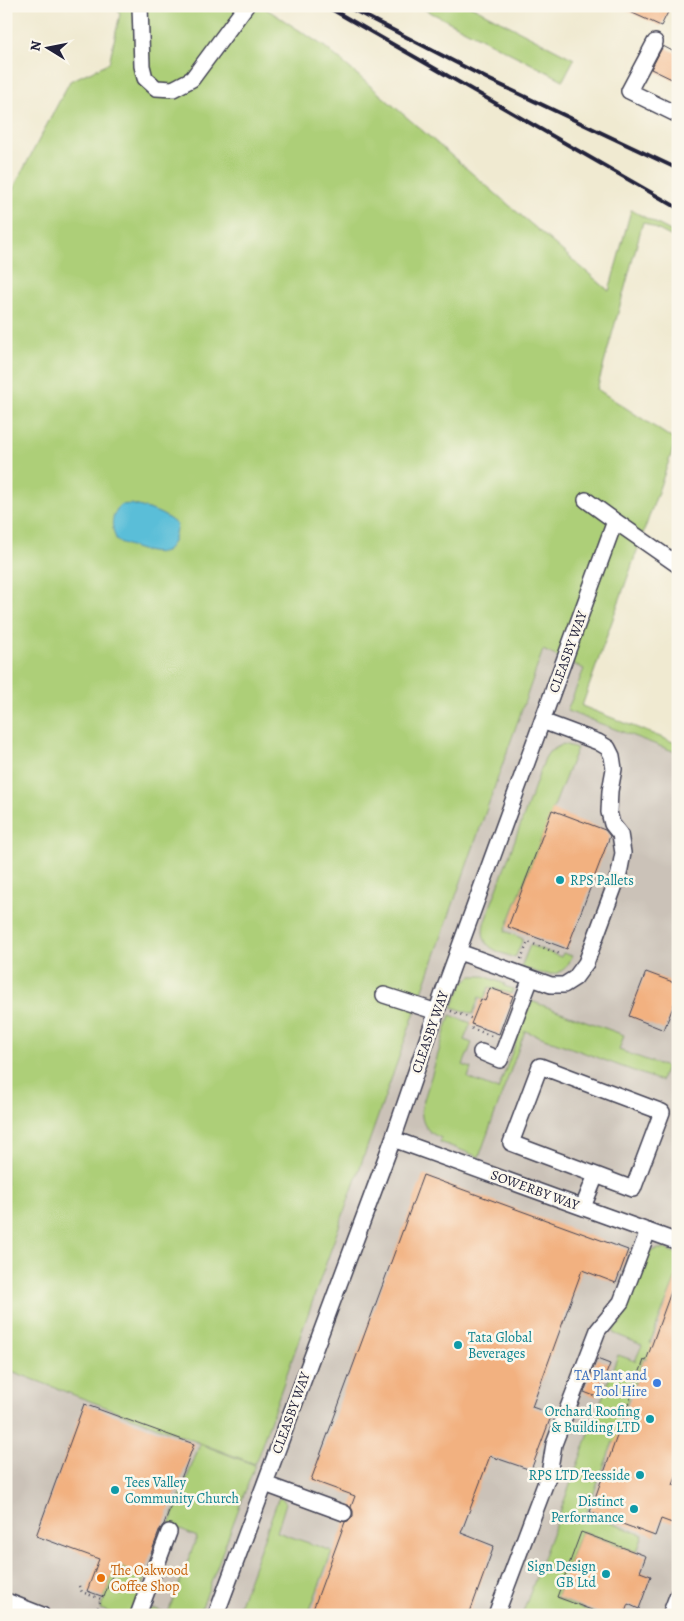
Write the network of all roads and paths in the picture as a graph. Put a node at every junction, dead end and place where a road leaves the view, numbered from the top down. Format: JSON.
{"nodes":[{"id":1,"x":140,"y":6,"type":"edge"},
{"id":2,"x":246,"y":6,"type":"edge"},
{"id":3,"x":655,"y":42,"type":"dead end"},
{"id":4,"x":678,"y":115,"type":"edge"},
{"id":5,"x":586,"y":500,"type":"dead end"},
{"id":6,"x":615,"y":521,"type":"junction"},
{"id":7,"x":678,"y":565,"type":"edge"},
{"id":8,"x":542,"y":721,"type":"junction"},
{"id":9,"x":459,"y":952,"type":"junction"},
{"id":10,"x":560,"y":954,"type":"dead end"},
{"id":11,"x":516,"y":972,"type":"junction"},
{"id":12,"x":531,"y":978,"type":"junction"},
{"id":13,"x":384,"y":996,"type":"dead end"},
{"id":14,"x":442,"y":1011,"type":"junction"},
{"id":15,"x":473,"y":1019,"type":"dead end"},
{"id":16,"x":481,"y":1052,"type":"dead end"},
{"id":17,"x":393,"y":1139,"type":"junction"},
{"id":18,"x":596,"y":1175,"type":"junction"},
{"id":19,"x":583,"y":1207,"type":"junction"},
{"id":20,"x":648,"y":1231,"type":"junction"},
{"id":21,"x":678,"y":1242,"type":"edge"},
{"id":22,"x":265,"y":1484,"type":"junction"},
{"id":23,"x":344,"y":1513,"type":"dead end"},
{"id":24,"x":169,"y":1532,"type":"dead end"},
{"id":25,"x":79,"y":1586,"type":"dead end"},
{"id":26,"x":678,"y":1594,"type":"edge"},
{"id":27,"x":6,"y":1601,"type":"edge"},
{"id":28,"x":42,"y":1615,"type":"edge"},
{"id":29,"x":111,"y":1615,"type":"edge"},
{"id":30,"x":138,"y":1615,"type":"edge"},
{"id":31,"x":216,"y":1615,"type":"edge"},
{"id":32,"x":496,"y":1615,"type":"edge"},
{"id":33,"x":670,"y":1615,"type":"edge"}],
"edges":[{"from":1,"to":2,"type":"street"},
{"from":3,"to":4,"type":"street"},
{"from":5,"to":6,"type":"street"},
{"from":6,"to":7,"type":"street"},
{"from":6,"to":8,"type":"street","name":"CLEASBY WAY"},
{"from":8,"to":9,"type":"street","name":"CLEASBY WAY"},
{"from":8,"to":12,"type":"street"},
{"from":9,"to":11,"type":"street"},
{"from":9,"to":14,"type":"street","name":"CLEASBY WAY"},
{"from":10,"to":11,"type":"path"},
{"from":11,"to":12,"type":"street"},
{"from":12,"to":16,"type":"street"},
{"from":13,"to":14,"type":"street"},
{"from":14,"to":15,"type":"path"},
{"from":14,"to":17,"type":"street","name":"CLEASBY WAY"},
{"from":17,"to":19,"type":"street","name":"SOWERBY WAY"},
{"from":17,"to":22,"type":"street","name":"CLEASBY WAY"},
{"from":18,"to":18,"type":"street"},
{"from":18,"to":19,"type":"street"},
{"from":19,"to":20,"type":"street","name":"SOWERBY WAY"},
{"from":20,"to":21,"type":"street","name":"SOWERBY WAY"},
{"from":20,"to":32,"type":"street"},
{"from":22,"to":23,"type":"street"},
{"from":22,"to":31,"type":"street","name":"CLEASBY WAY"},
{"from":24,"to":30,"type":"street"},
{"from":25,"to":29,"type":"path"},
{"from":26,"to":33,"type":"street"},
{"from":27,"to":28,"type":"street"}]}
